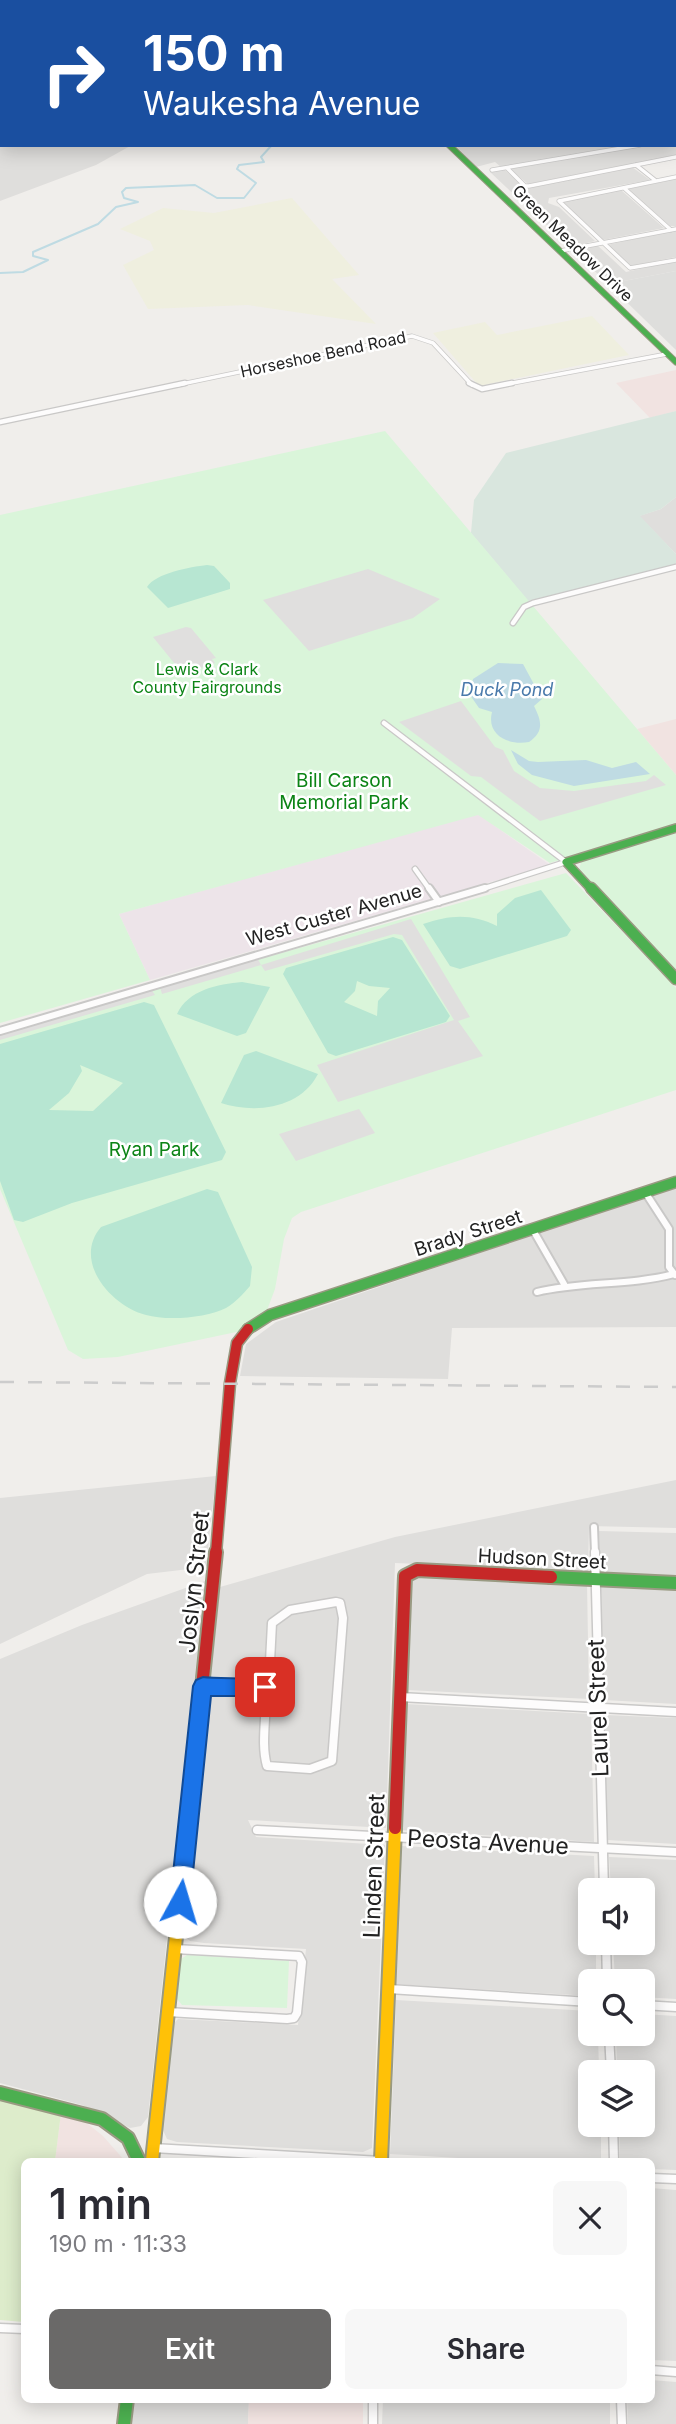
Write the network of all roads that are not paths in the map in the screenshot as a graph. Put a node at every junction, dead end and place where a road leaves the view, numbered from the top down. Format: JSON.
{"nodes":[{"id":1,"x":451,"y":147,"type":"edge"},
{"id":2,"x":628,"y":147,"type":"edge"},
{"id":3,"x":676,"y":157,"type":"edge"},
{"id":4,"x":636,"y":165,"type":"junction"},
{"id":5,"x":507,"y":168,"type":"junction"},
{"id":6,"x":492,"y":170,"type":"dead end"},
{"id":7,"x":676,"y":177,"type":"edge"},
{"id":8,"x":656,"y":181,"type":"junction"},
{"id":9,"x":624,"y":188,"type":"junction"},
{"id":10,"x":673,"y":229,"type":"edge"},
{"id":11,"x":602,"y":243,"type":"junction"},
{"id":12,"x":560,"y":251,"type":"junction"},
{"id":13,"x":676,"y":260,"type":"edge"},
{"id":14,"x":667,"y":354,"type":"junction"},
{"id":15,"x":676,"y":362,"type":"edge"},
{"id":16,"x":0,"y":422,"type":"edge"},
{"id":17,"x":676,"y":567,"type":"edge"},
{"id":18,"x":513,"y":623,"type":"dead end"},
{"id":19,"x":383,"y":723,"type":"dead end"},
{"id":20,"x":676,"y":828,"type":"edge"},
{"id":21,"x":566,"y":862,"type":"junction"},
{"id":22,"x":415,"y":869,"type":"dead end"},
{"id":23,"x":439,"y":902,"type":"junction"},
{"id":24,"x":676,"y":979,"type":"edge"},
{"id":25,"x":0,"y":1031,"type":"edge"},
{"id":26,"x":676,"y":1182,"type":"edge"},
{"id":27,"x":645,"y":1192,"type":"junction"},
{"id":28,"x":533,"y":1230,"type":"junction"},
{"id":29,"x":675,"y":1275,"type":"edge"},
{"id":30,"x":564,"y":1284,"type":"junction"},
{"id":31,"x":537,"y":1292,"type":"dead end"},
{"id":32,"x":270,"y":1315,"type":"joint"},
{"id":33,"x":594,"y":1527,"type":"dead end"},
{"id":34,"x":407,"y":1572,"type":"joint"},
{"id":35,"x":595,"y":1579,"type":"junction"},
{"id":36,"x":676,"y":1583,"type":"edge"},
{"id":37,"x":203,"y":1686,"type":"junction"},
{"id":38,"x":265,"y":1687,"type":"junction"},
{"id":39,"x":400,"y":1697,"type":"junction"},
{"id":40,"x":598,"y":1707,"type":"junction"},
{"id":41,"x":676,"y":1712,"type":"edge"},
{"id":42,"x":257,"y":1830,"type":"dead end"},
{"id":43,"x":394,"y":1837,"type":"junction"},
{"id":44,"x":602,"y":1849,"type":"junction"},
{"id":45,"x":676,"y":1852,"type":"edge"},
{"id":46,"x":603,"y":1878,"type":"edge"},
{"id":47,"x":175,"y":1949,"type":"junction"},
{"id":48,"x":389,"y":1989,"type":"junction"},
{"id":49,"x":578,"y":2000,"type":"edge"},
{"id":50,"x":655,"y":2006,"type":"edge"},
{"id":51,"x":676,"y":2007,"type":"edge"},
{"id":52,"x":168,"y":2012,"type":"junction"},
{"id":53,"x":0,"y":2093,"type":"edge"},
{"id":54,"x":613,"y":2137,"type":"edge"},
{"id":55,"x":153,"y":2148,"type":"junction"},
{"id":56,"x":138,"y":2158,"type":"edge"},
{"id":57,"x":152,"y":2158,"type":"edge"},
{"id":58,"x":329,"y":2158,"type":"edge"},
{"id":59,"x":382,"y":2158,"type":"edge"},
{"id":60,"x":614,"y":2158,"type":"edge"},
{"id":61,"x":655,"y":2178,"type":"edge"},
{"id":62,"x":676,"y":2179,"type":"edge"},
{"id":63,"x":0,"y":2328,"type":"edge"},
{"id":64,"x":21,"y":2329,"type":"edge"},
{"id":65,"x":655,"y":2370,"type":"edge"},
{"id":66,"x":676,"y":2372,"type":"edge"},
{"id":67,"x":127,"y":2403,"type":"edge"},
{"id":68,"x":373,"y":2403,"type":"edge"},
{"id":69,"x":621,"y":2403,"type":"edge"},
{"id":70,"x":124,"y":2424,"type":"edge"},
{"id":71,"x":373,"y":2424,"type":"edge"},
{"id":72,"x":622,"y":2424,"type":"edge"}],
"edges":[{"from":1,"to":12,"type":"street","name":"Green Meadow Drive"},
{"from":2,"to":5,"type":"street"},
{"from":3,"to":4,"type":"street"},
{"from":4,"to":5,"type":"street"},
{"from":4,"to":8,"type":"street"},
{"from":5,"to":6,"type":"street"},
{"from":7,"to":8,"type":"street"},
{"from":8,"to":9,"type":"street"},
{"from":9,"to":10,"type":"street"},
{"from":9,"to":11,"type":"street"},
{"from":10,"to":11,"type":"street"},
{"from":11,"to":12,"type":"street"},
{"from":11,"to":13,"type":"street"},
{"from":12,"to":14,"type":"street","name":"Green Meadow Drive"},
{"from":14,"to":15,"type":"street","name":"Green Meadow Drive"},
{"from":14,"to":16,"type":"street","name":"Horseshoe Bend Road"},
{"from":17,"to":18,"type":"street"},
{"from":19,"to":21,"type":"street"},
{"from":20,"to":21,"type":"street","name":"West Custer Avenue"},
{"from":21,"to":23,"type":"street","name":"West Custer Avenue"},
{"from":21,"to":24,"type":"street"},
{"from":22,"to":23,"type":"street"},
{"from":23,"to":25,"type":"street","name":"West Custer Avenue"},
{"from":26,"to":27,"type":"street","name":"Brady Street"},
{"from":27,"to":28,"type":"street","name":"Brady Street"},
{"from":27,"to":29,"type":"street"},
{"from":28,"to":30,"type":"street"},
{"from":28,"to":32,"type":"street","name":"Brady Street"},
{"from":29,"to":30,"type":"street"},
{"from":30,"to":31,"type":"street"},
{"from":32,"to":37,"type":"street","name":"Joslyn Street"},
{"from":33,"to":35,"type":"street","name":"Laurel Street"},
{"from":34,"to":35,"type":"street","name":"Hudson Street"},
{"from":34,"to":39,"type":"street","name":"Linden Street"},
{"from":35,"to":36,"type":"street","name":"Hudson Street"},
{"from":35,"to":40,"type":"street","name":"Laurel Street"},
{"from":37,"to":38,"type":"street"},
{"from":37,"to":47,"type":"street","name":"Joslyn Street"},
{"from":38,"to":38,"type":"street"},
{"from":39,"to":40,"type":"street"},
{"from":39,"to":43,"type":"street","name":"Linden Street"},
{"from":40,"to":41,"type":"street"},
{"from":40,"to":44,"type":"street","name":"Laurel Street"},
{"from":42,"to":43,"type":"street","name":"Peosta Avenue"},
{"from":43,"to":44,"type":"street","name":"Peosta Avenue"},
{"from":43,"to":48,"type":"street","name":"Linden Street"},
{"from":44,"to":45,"type":"street","name":"Peosta Avenue"},
{"from":44,"to":46,"type":"street","name":"Laurel Street"},
{"from":47,"to":52,"type":"street","name":"Joslyn Street"},
{"from":47,"to":52,"type":"street"},
{"from":48,"to":49,"type":"street"},
{"from":48,"to":59,"type":"street","name":"Linden Street"},
{"from":50,"to":51,"type":"street"},
{"from":52,"to":55,"type":"street","name":"Joslyn Street"},
{"from":53,"to":56,"type":"street"},
{"from":54,"to":60,"type":"street"},
{"from":55,"to":57,"type":"street","name":"Joslyn Street"},
{"from":55,"to":58,"type":"street"},
{"from":61,"to":62,"type":"street"},
{"from":63,"to":64,"type":"street"},
{"from":65,"to":66,"type":"street"},
{"from":67,"to":70,"type":"street"},
{"from":68,"to":71,"type":"street"},
{"from":69,"to":72,"type":"street"}]}
